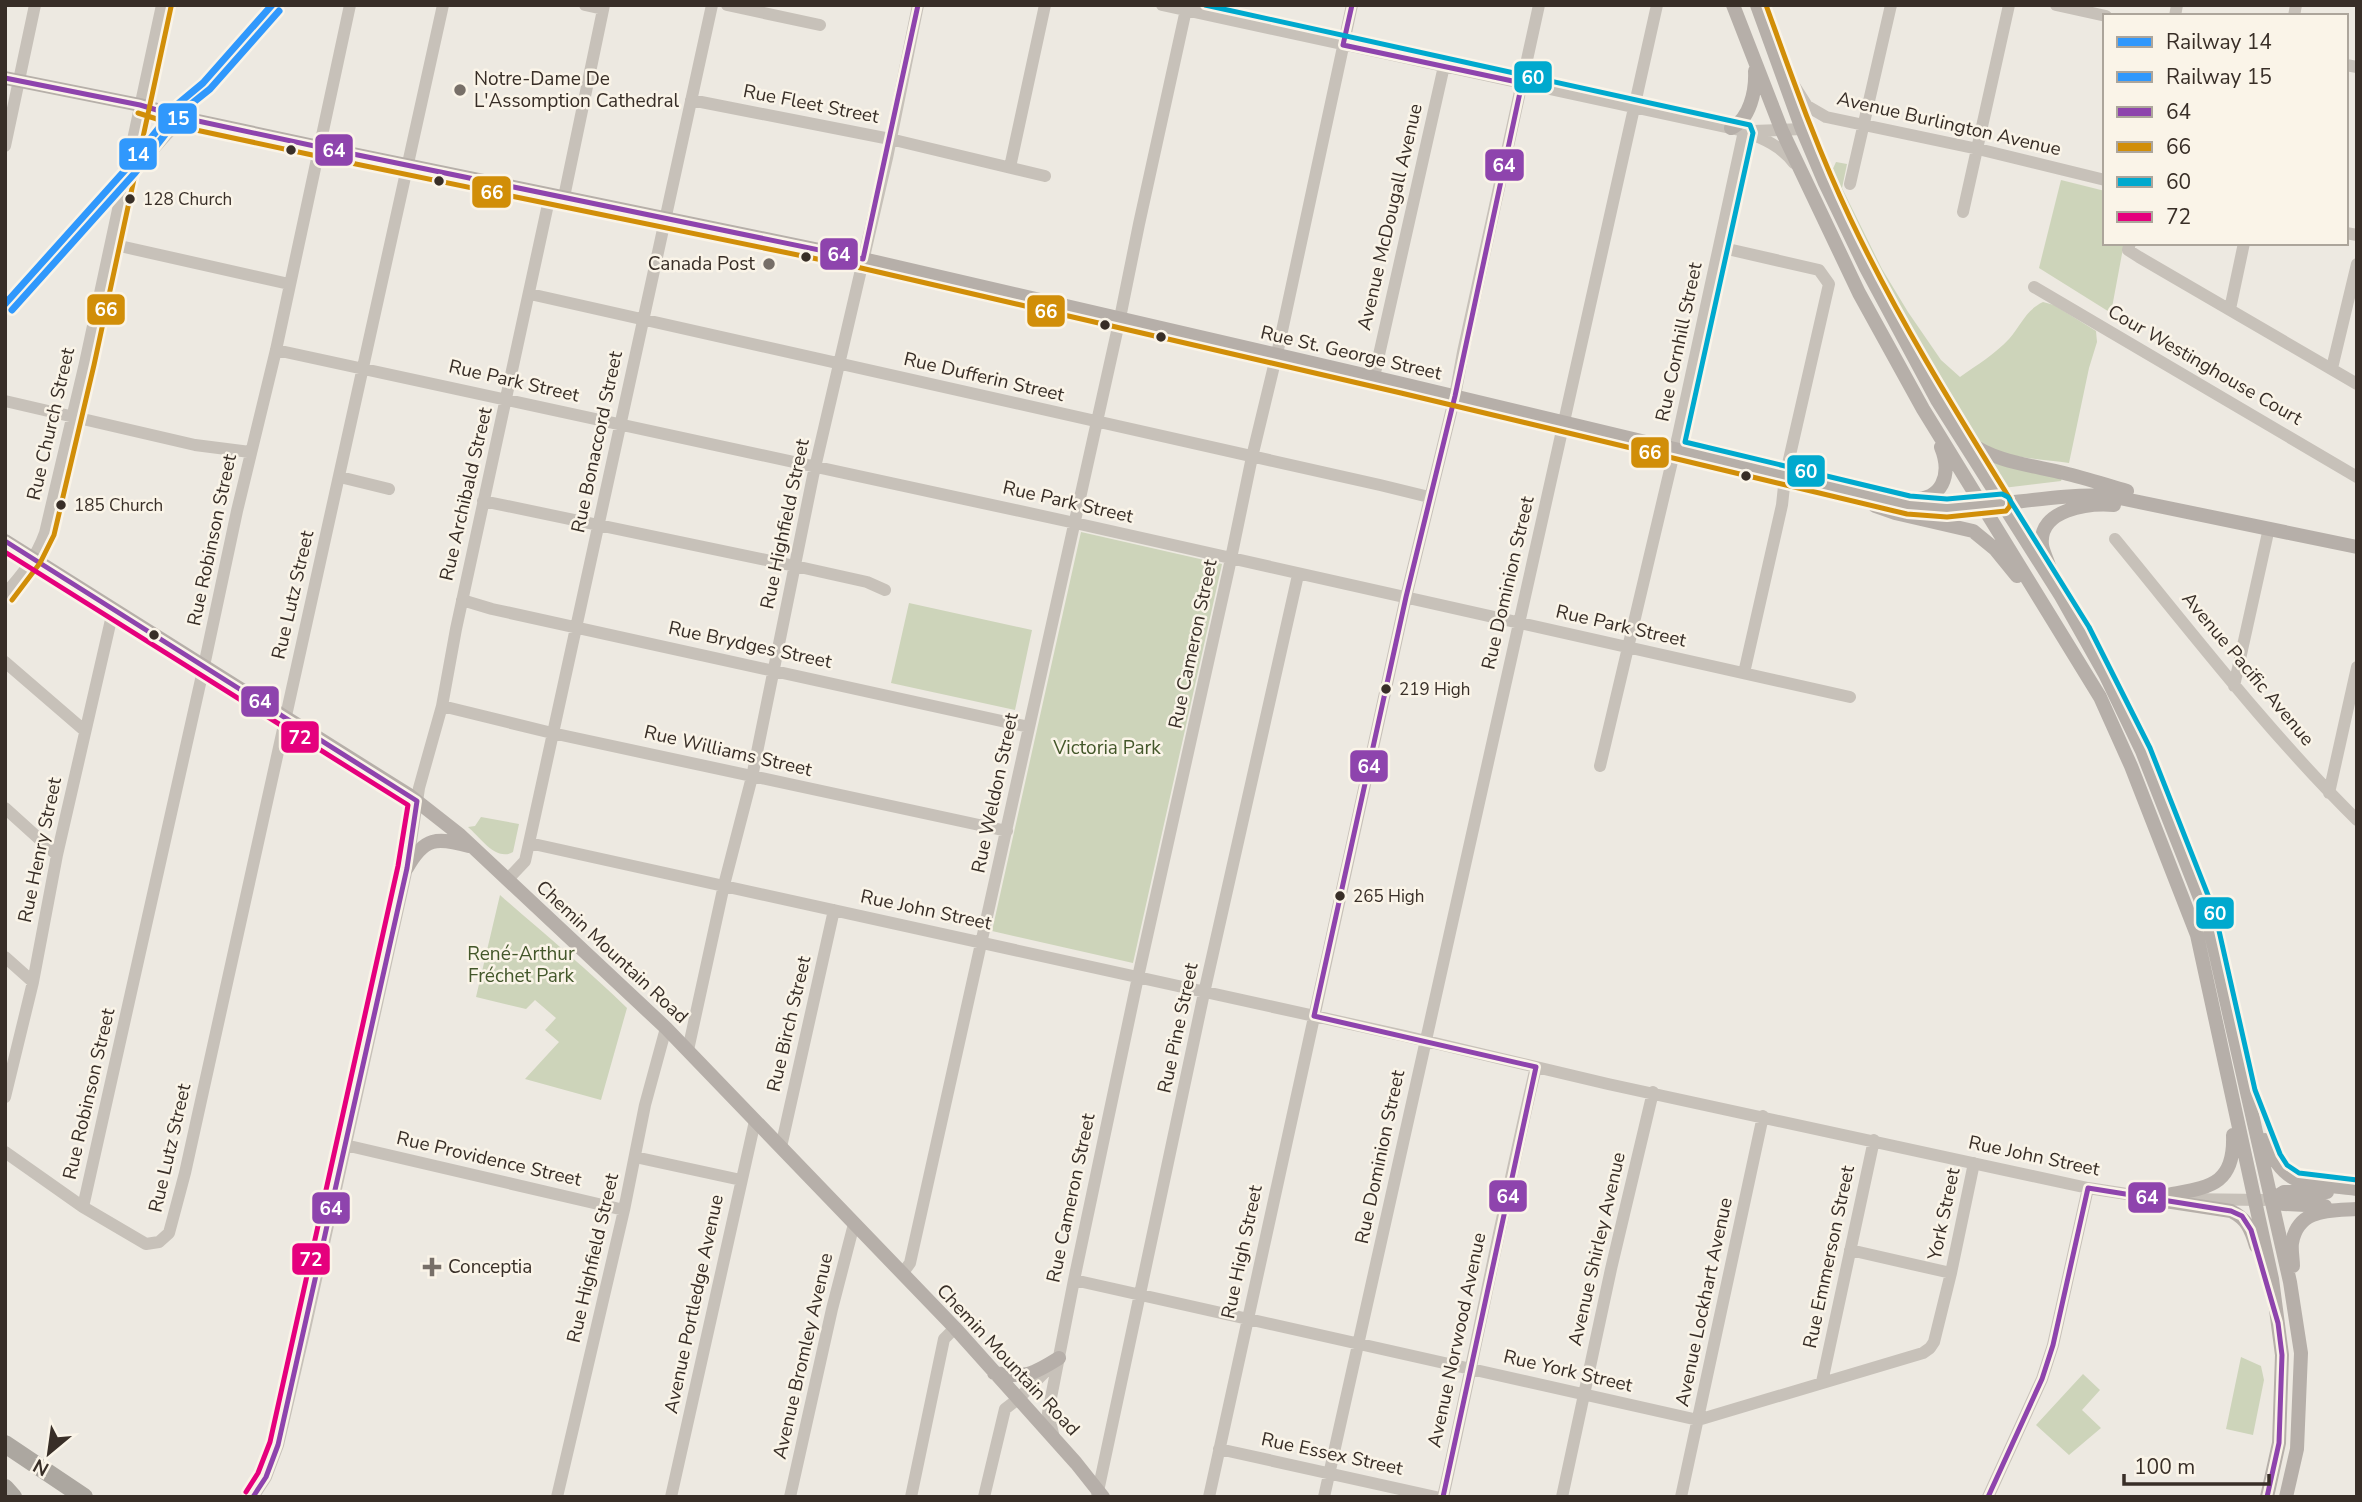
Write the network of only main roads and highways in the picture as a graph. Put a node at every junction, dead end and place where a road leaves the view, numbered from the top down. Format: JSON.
{"nodes":[{"id":1,"x":1733,"y":5,"type":"edge"},
{"id":2,"x":1756,"y":5,"type":"edge"},
{"id":3,"x":1755,"y":63,"type":"junction"},
{"id":4,"x":12,"y":79,"type":"edge"},
{"id":5,"x":1738,"y":129,"type":"road end"},
{"id":6,"x":1923,"y":409,"type":"junction"},
{"id":7,"x":1958,"y":434,"type":"junction"},
{"id":8,"x":1842,"y":491,"type":"junction"},
{"id":9,"x":2002,"y":503,"type":"junction"},
{"id":10,"x":1983,"y":505,"type":"junction"},
{"id":11,"x":2205,"y":515,"type":"junction"},
{"id":12,"x":5,"y":541,"type":"edge"},
{"id":13,"x":2357,"y":547,"type":"edge"},
{"id":14,"x":2061,"y":596,"type":"junction"},
{"id":15,"x":2081,"y":663,"type":"junction"},
{"id":16,"x":472,"y":847,"type":"junction"},
{"id":17,"x":407,"y":868,"type":"road end"},
{"id":18,"x":2247,"y":1093,"type":"junction"},
{"id":19,"x":2232,"y":1096,"type":"junction"},
{"id":20,"x":2357,"y":1190,"type":"edge"},
{"id":21,"x":2271,"y":1200,"type":"junction"},
{"id":22,"x":2357,"y":1208,"type":"edge"},
{"id":23,"x":2296,"y":1320,"type":"junction"},
{"id":24,"x":2278,"y":1323,"type":"junction"},
{"id":25,"x":1059,"y":1358,"type":"road end"},
{"id":26,"x":994,"y":1373,"type":"junction"},
{"id":27,"x":5,"y":1444,"type":"edge"},
{"id":28,"x":5,"y":1488,"type":"edge"},
{"id":29,"x":1100,"y":1495,"type":"edge"},
{"id":30,"x":13,"y":1497,"type":"edge"},
{"id":31,"x":84,"y":1497,"type":"edge"},
{"id":32,"x":2267,"y":1497,"type":"edge"},
{"id":33,"x":2286,"y":1497,"type":"edge"}],
"edges":[{"from":1,"to":3,"type":"main road"},
{"from":2,"to":7,"type":"main road"},
{"from":3,"to":5,"type":"main road"},
{"from":3,"to":6,"type":"main road"},
{"from":4,"to":8,"type":"main road","name":"Rue St. George Street"},
{"from":6,"to":8,"type":"main road"},
{"from":6,"to":10,"type":"main road"},
{"from":7,"to":9,"type":"main road"},
{"from":7,"to":11,"type":"main road"},
{"from":8,"to":10,"type":"main road","name":"Rue St. George Street"},
{"from":8,"to":15,"type":"main road"},
{"from":9,"to":10,"type":"main road","name":"Rue St. George Street"},
{"from":9,"to":11,"type":"main road","name":"Rue St. George Street"},
{"from":9,"to":14,"type":"main road"},
{"from":10,"to":15,"type":"main road"},
{"from":11,"to":13,"type":"main road"},
{"from":11,"to":14,"type":"main road"},
{"from":12,"to":16,"type":"main road","name":"Chemin Mountain Road"},
{"from":14,"to":18,"type":"main road"},
{"from":15,"to":19,"type":"main road"},
{"from":16,"to":17,"type":"main road"},
{"from":16,"to":26,"type":"main road","name":"Chemin Mountain Road"},
{"from":18,"to":20,"type":"main road"},
{"from":18,"to":21,"type":"main road"},
{"from":19,"to":24,"type":"main road"},
{"from":19,"to":24,"type":"main road"},
{"from":20,"to":21,"type":"main road"},
{"from":21,"to":22,"type":"main road"},
{"from":21,"to":23,"type":"main road"},
{"from":22,"to":23,"type":"main road"},
{"from":23,"to":33,"type":"main road"},
{"from":24,"to":32,"type":"main road"},
{"from":25,"to":26,"type":"main road"},
{"from":26,"to":29,"type":"main road","name":"Chemin Mountain Road"},
{"from":27,"to":31,"type":"highway"},
{"from":28,"to":30,"type":"highway"}]}
